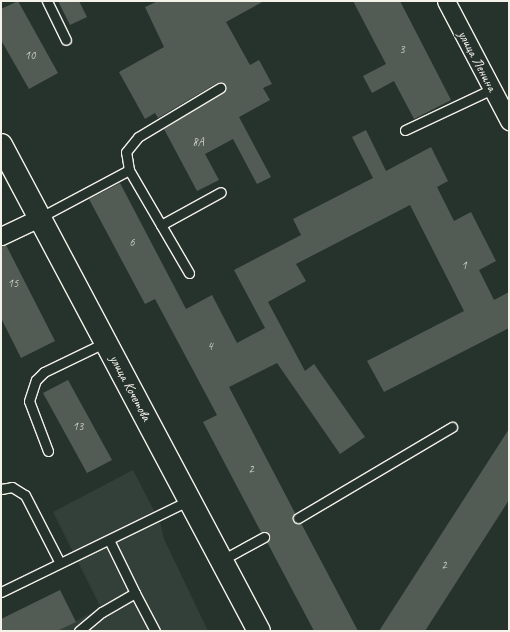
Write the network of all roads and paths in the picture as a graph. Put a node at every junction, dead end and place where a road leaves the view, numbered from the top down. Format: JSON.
{"nodes":[{"id":1,"x":47,"y":1,"type":"edge"},
{"id":2,"x":446,"y":1,"type":"edge"},
{"id":3,"x":66,"y":40,"type":"dead end"},
{"id":4,"x":220,"y":88,"type":"dead end"},
{"id":5,"x":492,"y":89,"type":"junction"},
{"id":6,"x":509,"y":122,"type":"edge"},
{"id":7,"x":405,"y":130,"type":"dead end"},
{"id":8,"x":1,"y":145,"type":"edge"},
{"id":9,"x":130,"y":170,"type":"junction"},
{"id":10,"x":221,"y":192,"type":"dead end"},
{"id":11,"x":40,"y":218,"type":"junction"},
{"id":12,"x":161,"y":225,"type":"junction"},
{"id":13,"x":1,"y":236,"type":"edge"},
{"id":14,"x":189,"y":273,"type":"dead end"},
{"id":15,"x":106,"y":342,"type":"junction"},
{"id":16,"x":452,"y":427,"type":"dead end"},
{"id":17,"x":48,"y":451,"type":"dead end"},
{"id":18,"x":1,"y":489,"type":"edge"},
{"id":19,"x":190,"y":500,"type":"junction"},
{"id":20,"x":298,"y":518,"type":"dead end"},
{"id":21,"x":264,"y":537,"type":"dead end"},
{"id":22,"x":109,"y":540,"type":"junction"},
{"id":23,"x":222,"y":560,"type":"junction"},
{"id":24,"x":60,"y":563,"type":"junction"},
{"id":25,"x":1,"y":592,"type":"edge"},
{"id":26,"x":135,"y":593,"type":"junction"},
{"id":27,"x":79,"y":631,"type":"edge"},
{"id":28,"x":155,"y":631,"type":"edge"},
{"id":29,"x":259,"y":631,"type":"edge"}],
"edges":[{"from":1,"to":3,"type":"lane"},
{"from":2,"to":5,"type":"street","name":"улица Ленина"},
{"from":4,"to":9,"type":"lane"},
{"from":5,"to":6,"type":"street","name":"улица Ленина"},
{"from":5,"to":7,"type":"lane"},
{"from":8,"to":11,"type":"main road","name":"улица Кочетова"},
{"from":9,"to":11,"type":"lane"},
{"from":9,"to":12,"type":"lane"},
{"from":10,"to":12,"type":"lane"},
{"from":11,"to":13,"type":"street"},
{"from":11,"to":15,"type":"main road","name":"улица Кочетова"},
{"from":12,"to":14,"type":"lane"},
{"from":15,"to":17,"type":"lane"},
{"from":15,"to":19,"type":"main road","name":"улица Кочетова"},
{"from":16,"to":20,"type":"lane"},
{"from":18,"to":24,"type":"lane"},
{"from":19,"to":22,"type":"lane"},
{"from":19,"to":23,"type":"main road","name":"улица Кочетова"},
{"from":21,"to":23,"type":"lane"},
{"from":22,"to":24,"type":"lane"},
{"from":22,"to":26,"type":"lane"},
{"from":23,"to":29,"type":"main road","name":"улица Кочетова"},
{"from":24,"to":25,"type":"lane"},
{"from":26,"to":27,"type":"lane"},
{"from":26,"to":28,"type":"lane"}]}
